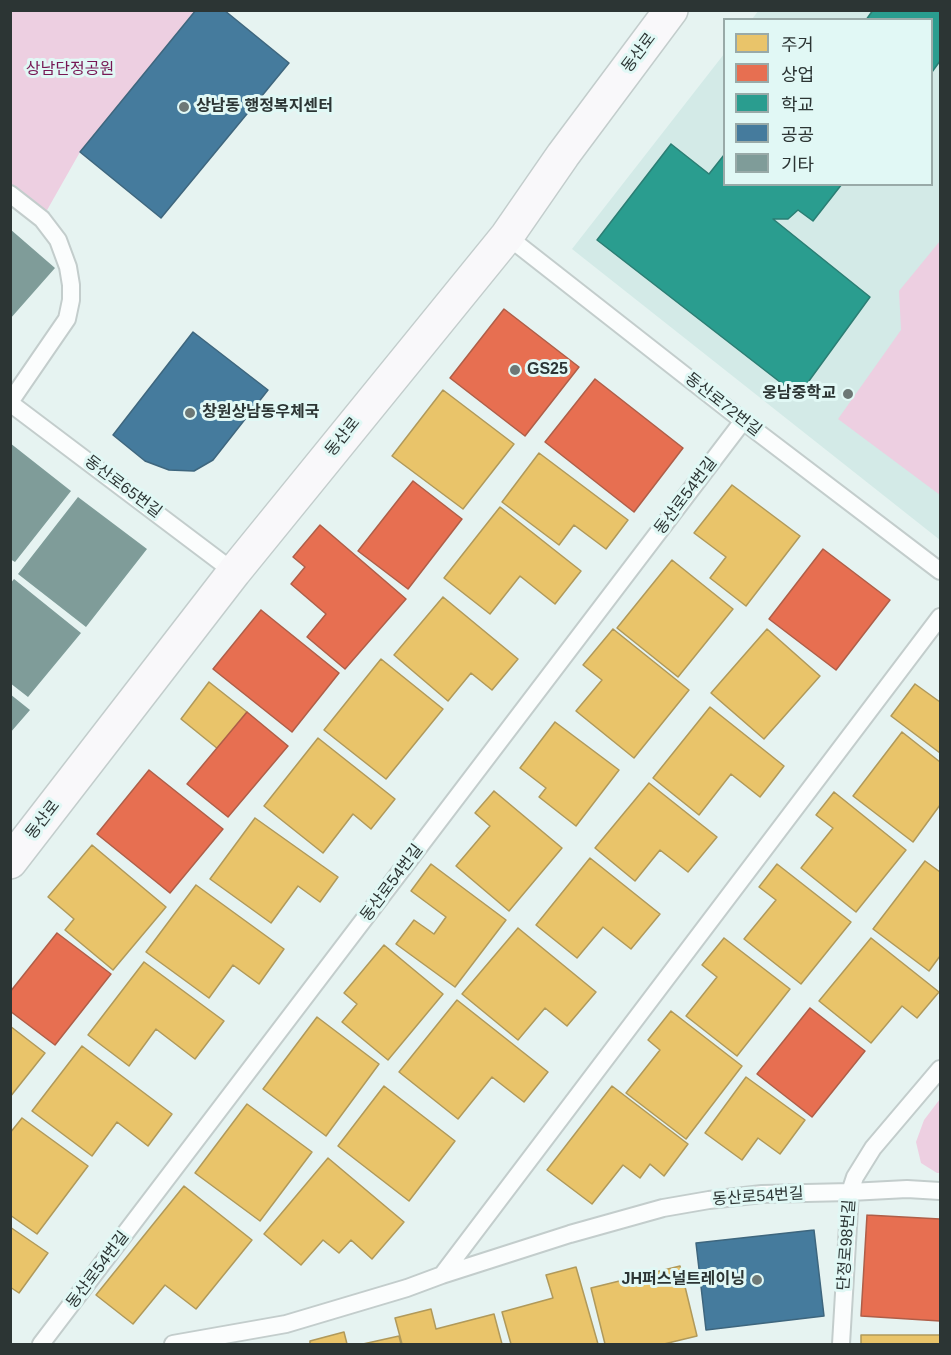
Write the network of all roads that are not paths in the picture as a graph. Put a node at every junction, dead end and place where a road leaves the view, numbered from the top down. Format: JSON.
{"nodes":[{"id":1,"x":671,"y":10,"type":"edge"},
{"id":2,"x":10,"y":194,"type":"edge"},
{"id":3,"x":507,"y":236,"type":"junction"},
{"id":4,"x":10,"y":402,"type":"edge"},
{"id":5,"x":743,"y":421,"type":"junction"},
{"id":6,"x":940,"y":571,"type":"edge"},
{"id":7,"x":234,"y":572,"type":"junction"},
{"id":8,"x":940,"y":617,"type":"edge"},
{"id":9,"x":10,"y":862,"type":"edge"},
{"id":10,"x":940,"y":1069,"type":"edge"},
{"id":11,"x":940,"y":1191,"type":"edge"},
{"id":12,"x":850,"y":1192,"type":"junction"},
{"id":13,"x":442,"y":1275,"type":"junction"},
{"id":14,"x":41,"y":1344,"type":"edge"},
{"id":15,"x":173,"y":1344,"type":"edge"},
{"id":16,"x":841,"y":1344,"type":"edge"}],
"edges":[{"from":1,"to":3,"type":"main road","name":"동산로"},
{"from":2,"to":4,"type":"lane"},
{"from":3,"to":5,"type":"lane","name":"동산로72번길"},
{"from":3,"to":7,"type":"main road","name":"동산로"},
{"from":4,"to":7,"type":"lane","name":"동산로65번길"},
{"from":5,"to":6,"type":"lane","name":"동산로72번길"},
{"from":5,"to":14,"type":"lane","name":"동산로54번길"},
{"from":7,"to":9,"type":"main road","name":"동산로"},
{"from":8,"to":13,"type":"lane"},
{"from":10,"to":12,"type":"lane","name":"단정로98번길"},
{"from":11,"to":12,"type":"lane","name":"동산로54번길"},
{"from":12,"to":13,"type":"lane","name":"동산로54번길"},
{"from":12,"to":16,"type":"lane","name":"단정로98번길"},
{"from":13,"to":15,"type":"lane","name":"동산로54번길"}]}
